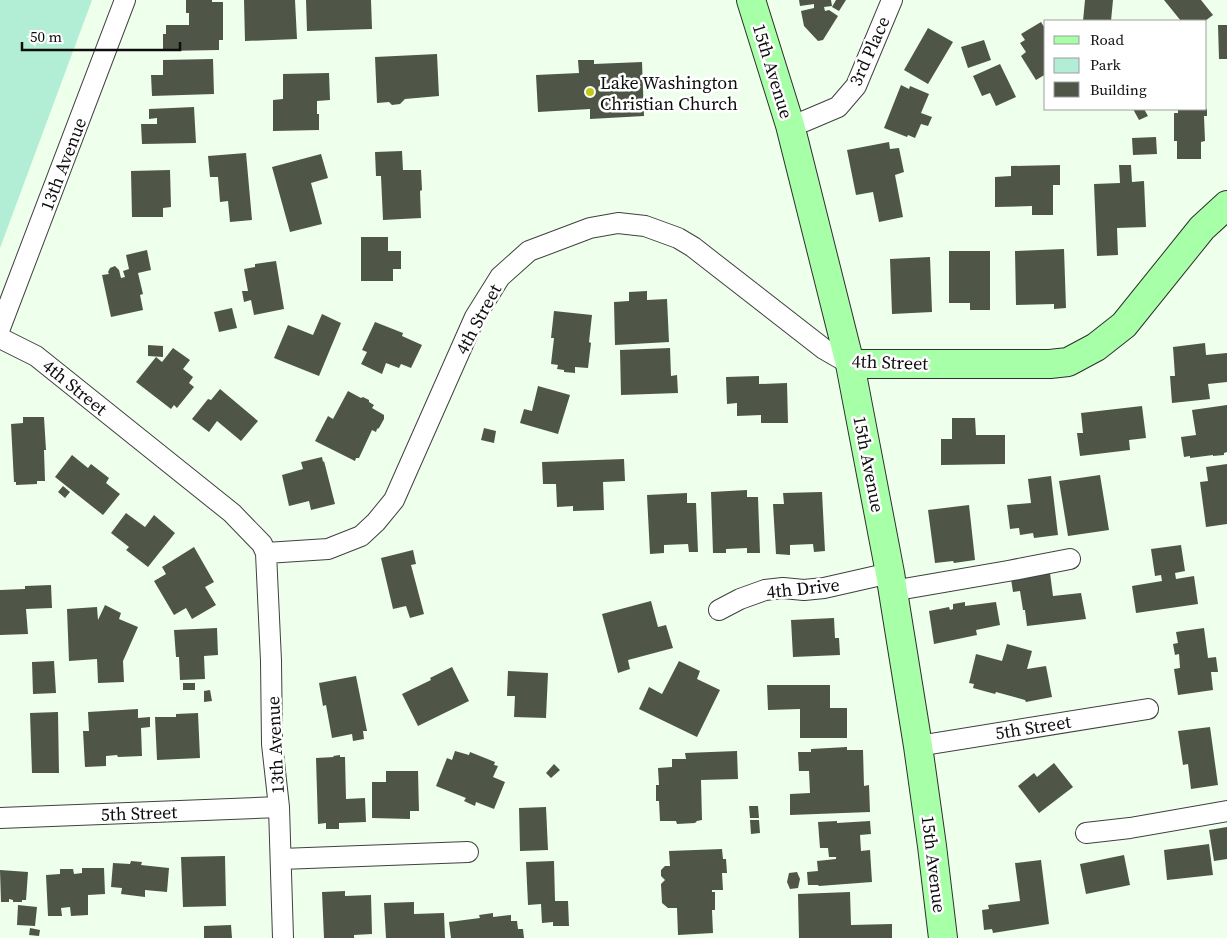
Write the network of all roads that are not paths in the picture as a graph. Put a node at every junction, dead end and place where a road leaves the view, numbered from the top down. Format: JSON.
{"nodes":[{"id":1,"x":126,"y":0,"type":"edge"},
{"id":2,"x":751,"y":0,"type":"edge"},
{"id":3,"x":892,"y":0,"type":"edge"},
{"id":4,"x":790,"y":125,"type":"junction"},
{"id":5,"x":1227,"y":205,"type":"edge"},
{"id":6,"x":0,"y":328,"type":"edge"},
{"id":7,"x":0,"y":338,"type":"edge"},
{"id":8,"x":850,"y":364,"type":"junction"},
{"id":9,"x":266,"y":553,"type":"junction"},
{"id":10,"x":1070,"y":559,"type":"dead end"},
{"id":11,"x":891,"y":582,"type":"junction"},
{"id":12,"x":719,"y":610,"type":"dead end"},
{"id":13,"x":1148,"y":709,"type":"dead end"},
{"id":14,"x":918,"y":746,"type":"junction"},
{"id":15,"x":278,"y":807,"type":"junction"},
{"id":16,"x":1227,"y":812,"type":"edge"},
{"id":17,"x":0,"y":818,"type":"edge"},
{"id":18,"x":1086,"y":833,"type":"dead end"},
{"id":19,"x":468,"y":852,"type":"dead end"},
{"id":20,"x":280,"y":859,"type":"junction"},
{"id":21,"x":283,"y":938,"type":"edge"},
{"id":22,"x":943,"y":938,"type":"edge"}],
"edges":[{"from":1,"to":6,"type":"street","name":"13th Avenue"},
{"from":2,"to":4,"type":"street","name":"15th Avenue"},
{"from":3,"to":4,"type":"street","name":"3rd Place"},
{"from":4,"to":8,"type":"street","name":"15th Avenue"},
{"from":5,"to":8,"type":"street","name":"4th Street"},
{"from":7,"to":9,"type":"street","name":"4th Street"},
{"from":8,"to":9,"type":"street","name":"4th Street"},
{"from":8,"to":11,"type":"street","name":"15th Avenue"},
{"from":9,"to":15,"type":"street","name":"13th Avenue"},
{"from":10,"to":11,"type":"street","name":"4th Drive"},
{"from":11,"to":12,"type":"street","name":"4th Drive"},
{"from":11,"to":14,"type":"street","name":"15th Avenue"},
{"from":13,"to":14,"type":"street","name":"5th Street"},
{"from":14,"to":22,"type":"street","name":"15th Avenue"},
{"from":15,"to":17,"type":"street","name":"5th Street"},
{"from":15,"to":20,"type":"street","name":"13th Avenue"},
{"from":16,"to":18,"type":"street"},
{"from":19,"to":20,"type":"street"},
{"from":20,"to":21,"type":"street","name":"13th Avenue"}]}
